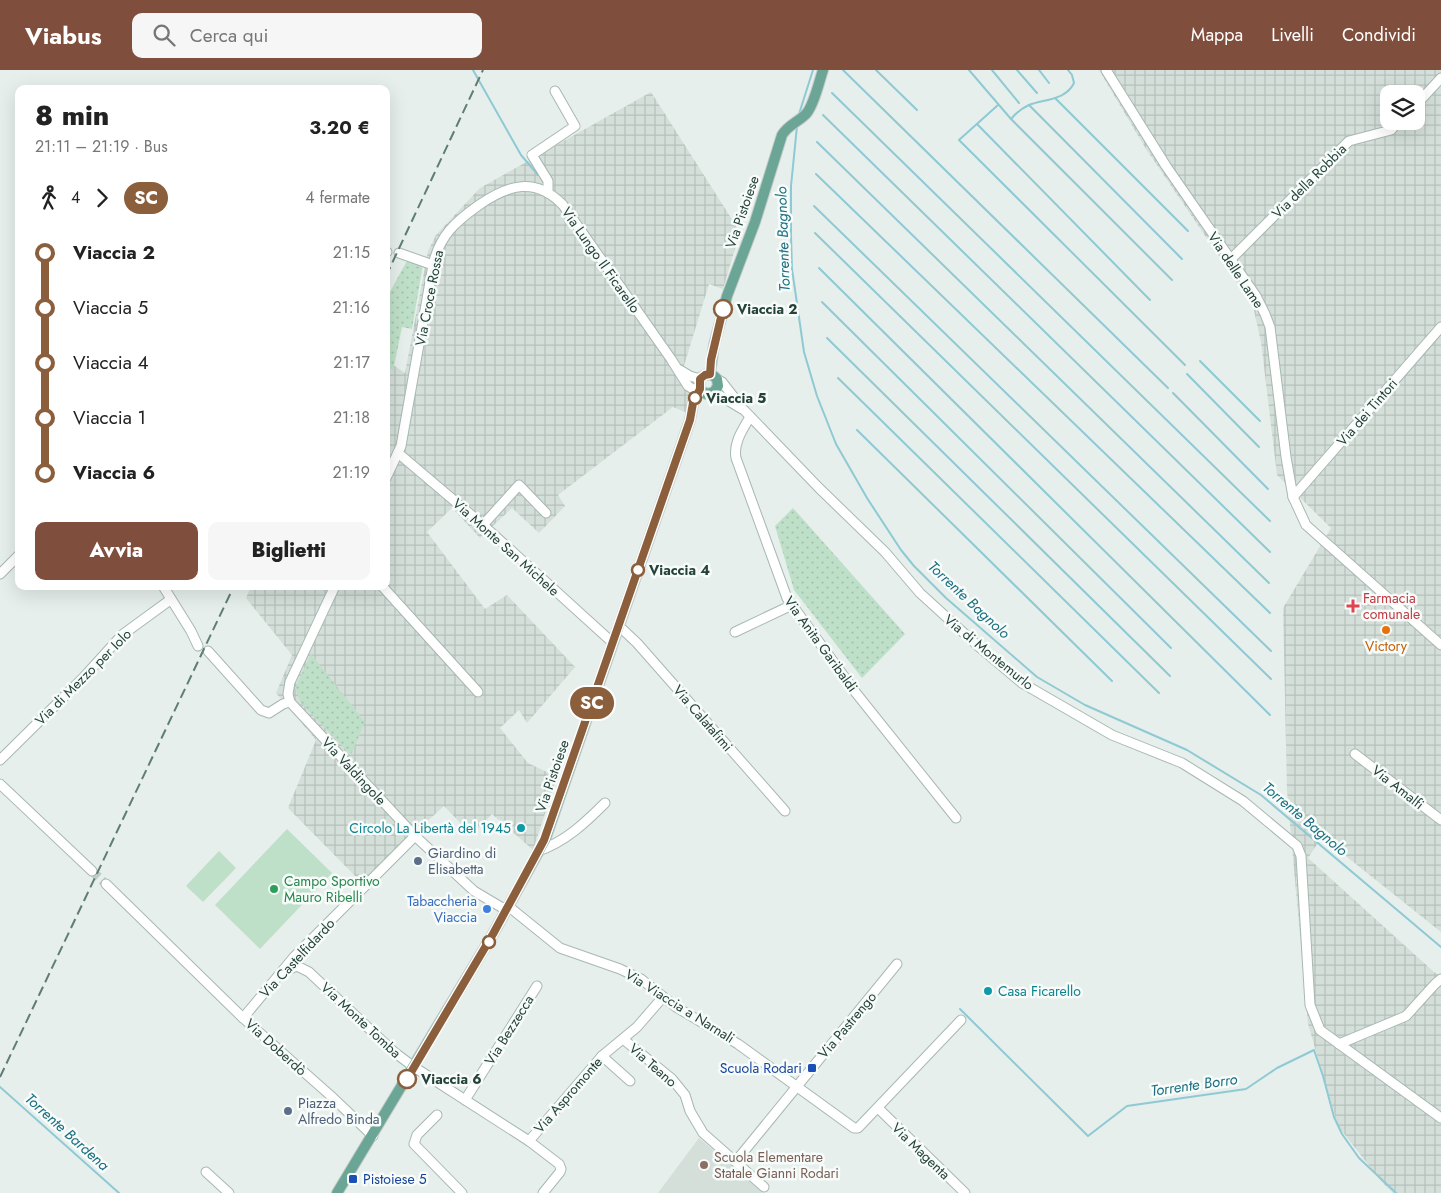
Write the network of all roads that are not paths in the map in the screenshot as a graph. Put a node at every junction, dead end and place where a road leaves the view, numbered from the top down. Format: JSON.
{"nodes":[{"id":1,"x":823,"y":70,"type":"edge"},
{"id":2,"x":1106,"y":70,"type":"edge"},
{"id":3,"x":1441,"y":78,"type":"edge"},
{"id":4,"x":555,"y":91,"type":"dead end"},
{"id":5,"x":1425,"y":95,"type":"edge"},
{"id":6,"x":1391,"y":130,"type":"edge"},
{"id":7,"x":548,"y":193,"type":"junction"},
{"id":8,"x":399,"y":253,"type":"dead end"},
{"id":9,"x":1230,"y":260,"type":"junction"},
{"id":10,"x":433,"y":265,"type":"junction"},
{"id":11,"x":1441,"y":327,"type":"edge"},
{"id":12,"x":713,"y":377,"type":"junction"},
{"id":13,"x":705,"y":388,"type":"junction"},
{"id":14,"x":743,"y":409,"type":"junction"},
{"id":15,"x":750,"y":417,"type":"junction"},
{"id":16,"x":398,"y":452,"type":"junction"},
{"id":17,"x":390,"y":469,"type":"edge"},
{"id":18,"x":1293,"y":497,"type":"junction"},
{"id":19,"x":546,"y":513,"type":"dead end"},
{"id":20,"x":482,"y":525,"type":"junction"},
{"id":21,"x":15,"y":559,"type":"edge"},
{"id":22,"x":0,"y":574,"type":"edge"},
{"id":23,"x":165,"y":590,"type":"edge"},
{"id":24,"x":333,"y":590,"type":"edge"},
{"id":25,"x":386,"y":590,"type":"edge"},
{"id":26,"x":170,"y":600,"type":"junction"},
{"id":27,"x":792,"y":605,"type":"junction"},
{"id":28,"x":619,"y":626,"type":"junction"},
{"id":29,"x":735,"y":632,"type":"dead end"},
{"id":30,"x":613,"y":643,"type":"junction"},
{"id":31,"x":1441,"y":645,"type":"edge"},
{"id":32,"x":198,"y":646,"type":"dead end"},
{"id":33,"x":208,"y":651,"type":"dead end"},
{"id":34,"x":478,"y":692,"type":"dead end"},
{"id":35,"x":290,"y":702,"type":"junction"},
{"id":36,"x":1354,"y":754,"type":"dead end"},
{"id":37,"x":0,"y":760,"type":"edge"},
{"id":38,"x":0,"y":784,"type":"edge"},
{"id":39,"x":605,"y":803,"type":"dead end"},
{"id":40,"x":785,"y":812,"type":"dead end"},
{"id":41,"x":956,"y":818,"type":"dead end"},
{"id":42,"x":1441,"y":820,"type":"edge"},
{"id":43,"x":415,"y":836,"type":"junction"},
{"id":44,"x":538,"y":851,"type":"junction"},
{"id":45,"x":92,"y":871,"type":"tunnel mouth"},
{"id":46,"x":106,"y":884,"type":"tunnel mouth"},
{"id":47,"x":507,"y":908,"type":"junction"},
{"id":48,"x":317,"y":934,"type":"junction"},
{"id":49,"x":897,"y":964,"type":"dead end"},
{"id":50,"x":309,"y":972,"type":"junction"},
{"id":51,"x":281,"y":973,"type":"junction"},
{"id":52,"x":1441,"y":979,"type":"edge"},
{"id":53,"x":537,"y":986,"type":"dead end"},
{"id":54,"x":663,"y":996,"type":"junction"},
{"id":55,"x":243,"y":1018,"type":"junction"},
{"id":56,"x":961,"y":1020,"type":"dead end"},
{"id":57,"x":623,"y":1039,"type":"junction"},
{"id":58,"x":1339,"y":1044,"type":"junction"},
{"id":59,"x":602,"y":1056,"type":"junction"},
{"id":60,"x":414,"y":1067,"type":"junction"},
{"id":61,"x":630,"y":1081,"type":"dead end"},
{"id":62,"x":796,"y":1085,"type":"junction"},
{"id":63,"x":465,"y":1100,"type":"junction"},
{"id":64,"x":878,"y":1108,"type":"junction"},
{"id":65,"x":437,"y":1115,"type":"dead end"},
{"id":66,"x":1441,"y":1118,"type":"edge"},
{"id":67,"x":373,"y":1136,"type":"junction"},
{"id":68,"x":529,"y":1141,"type":"junction"},
{"id":69,"x":736,"y":1161,"type":"junction"},
{"id":70,"x":206,"y":1172,"type":"dead end"},
{"id":71,"x":764,"y":1187,"type":"dead end"},
{"id":72,"x":339,"y":1192,"type":"edge"},
{"id":73,"x":229,"y":1193,"type":"edge"},
{"id":74,"x":462,"y":1193,"type":"edge"},
{"id":75,"x":543,"y":1193,"type":"edge"},
{"id":76,"x":965,"y":1193,"type":"edge"}],
"edges":[{"from":1,"to":12,"type":"main road","name":"Via Pistoiese"},
{"from":2,"to":9,"type":"street","name":"Via delle Lame"},
{"from":3,"to":5,"type":"street"},
{"from":4,"to":7,"type":"street"},
{"from":6,"to":9,"type":"street","name":"Via della Robbia"},
{"from":7,"to":10,"type":"street","name":"Via Croce Rossa"},
{"from":7,"to":13,"type":"street","name":"Via Lungo Il Ficarello"},
{"from":8,"to":10,"type":"street"},
{"from":9,"to":18,"type":"street","name":"Via delle Lame"},
{"from":10,"to":16,"type":"street","name":"Via Croce Rossa"},
{"from":11,"to":18,"type":"street","name":"Via dei Tintori"},
{"from":12,"to":13,"type":"main road"},
{"from":12,"to":13,"type":"main road","name":"Via Pistoiese"},
{"from":12,"to":14,"type":"street","name":"Via di Montemurlo"},
{"from":13,"to":14,"type":"street","name":"Via di Montemurlo"},
{"from":13,"to":28,"type":"main road","name":"Via Pistoiese"},
{"from":14,"to":15,"type":"street","name":"Via di Montemurlo"},
{"from":15,"to":27,"type":"street","name":"Via Anita Garibaldi"},
{"from":15,"to":58,"type":"street","name":"Via di Montemurlo"},
{"from":16,"to":17,"type":"street","name":"Via Croce Rossa"},
{"from":16,"to":20,"type":"street","name":"Via Monte San Michele"},
{"from":18,"to":31,"type":"street","name":"Via delle Lame"},
{"from":19,"to":20,"type":"street"},
{"from":20,"to":30,"type":"street","name":"Via Monte San Michele"},
{"from":21,"to":22,"type":"street"},
{"from":23,"to":26,"type":"street"},
{"from":24,"to":35,"type":"street"},
{"from":25,"to":34,"type":"street"},
{"from":26,"to":32,"type":"street"},
{"from":26,"to":37,"type":"street","name":"Via di Mezzo per Iolo"},
{"from":27,"to":29,"type":"street"},
{"from":27,"to":41,"type":"street","name":"Via Anita Garibaldi"},
{"from":28,"to":30,"type":"main road","name":"Via Pistoiese"},
{"from":28,"to":40,"type":"street","name":"Via Calatafimi"},
{"from":30,"to":44,"type":"main road","name":"Via Pistoiese"},
{"from":33,"to":35,"type":"street"},
{"from":35,"to":43,"type":"street","name":"Via Valdingole"},
{"from":36,"to":42,"type":"street","name":"Via Amalfi"},
{"from":38,"to":45,"type":"street"},
{"from":39,"to":44,"type":"street"},
{"from":43,"to":47,"type":"street","name":"Via Valdingole"},
{"from":43,"to":48,"type":"street","name":"Via Castelfidardo"},
{"from":44,"to":47,"type":"main road","name":"Via Pistoiese"},
{"from":46,"to":55,"type":"street","name":"Via Doberdò"},
{"from":47,"to":54,"type":"street","name":"Via Viaccia a Narnali"},
{"from":47,"to":60,"type":"main road","name":"Via Pistoiese"},
{"from":48,"to":50,"type":"street","name":"Via Monte Tomba"},
{"from":48,"to":51,"type":"street","name":"Via Castelfidardo"},
{"from":49,"to":62,"type":"street","name":"Via Pastrengo"},
{"from":50,"to":51,"type":"street","name":"Via Monte Tomba"},
{"from":50,"to":60,"type":"street","name":"Via Monte Tomba"},
{"from":51,"to":55,"type":"street","name":"Via Castelfidardo"},
{"from":52,"to":58,"type":"street"},
{"from":53,"to":63,"type":"street","name":"Via Bezzecca"},
{"from":54,"to":57,"type":"street","name":"Via Aspromonte"},
{"from":54,"to":62,"type":"street","name":"Via Viaccia a Narnali"},
{"from":55,"to":67,"type":"street","name":"Via Doberdò"},
{"from":56,"to":64,"type":"street","name":"Via Viaccia a Narnali"},
{"from":57,"to":59,"type":"street","name":"Via Aspromonte"},
{"from":57,"to":69,"type":"street","name":"Via Teano"},
{"from":58,"to":66,"type":"street"},
{"from":59,"to":61,"type":"street"},
{"from":59,"to":68,"type":"street","name":"Via Aspromonte"},
{"from":60,"to":63,"type":"street","name":"Via Aspromonte"},
{"from":60,"to":67,"type":"main road","name":"Via Pistoiese"},
{"from":62,"to":64,"type":"street","name":"Via Viaccia a Narnali"},
{"from":62,"to":69,"type":"street"},
{"from":63,"to":68,"type":"street","name":"Via Aspromonte"},
{"from":64,"to":76,"type":"street","name":"Via Magenta"},
{"from":65,"to":74,"type":"street"},
{"from":67,"to":72,"type":"main road","name":"Via Pistoiese"},
{"from":68,"to":75,"type":"street"},
{"from":69,"to":71,"type":"street","name":"Via Teano"},
{"from":70,"to":73,"type":"street"}]}
